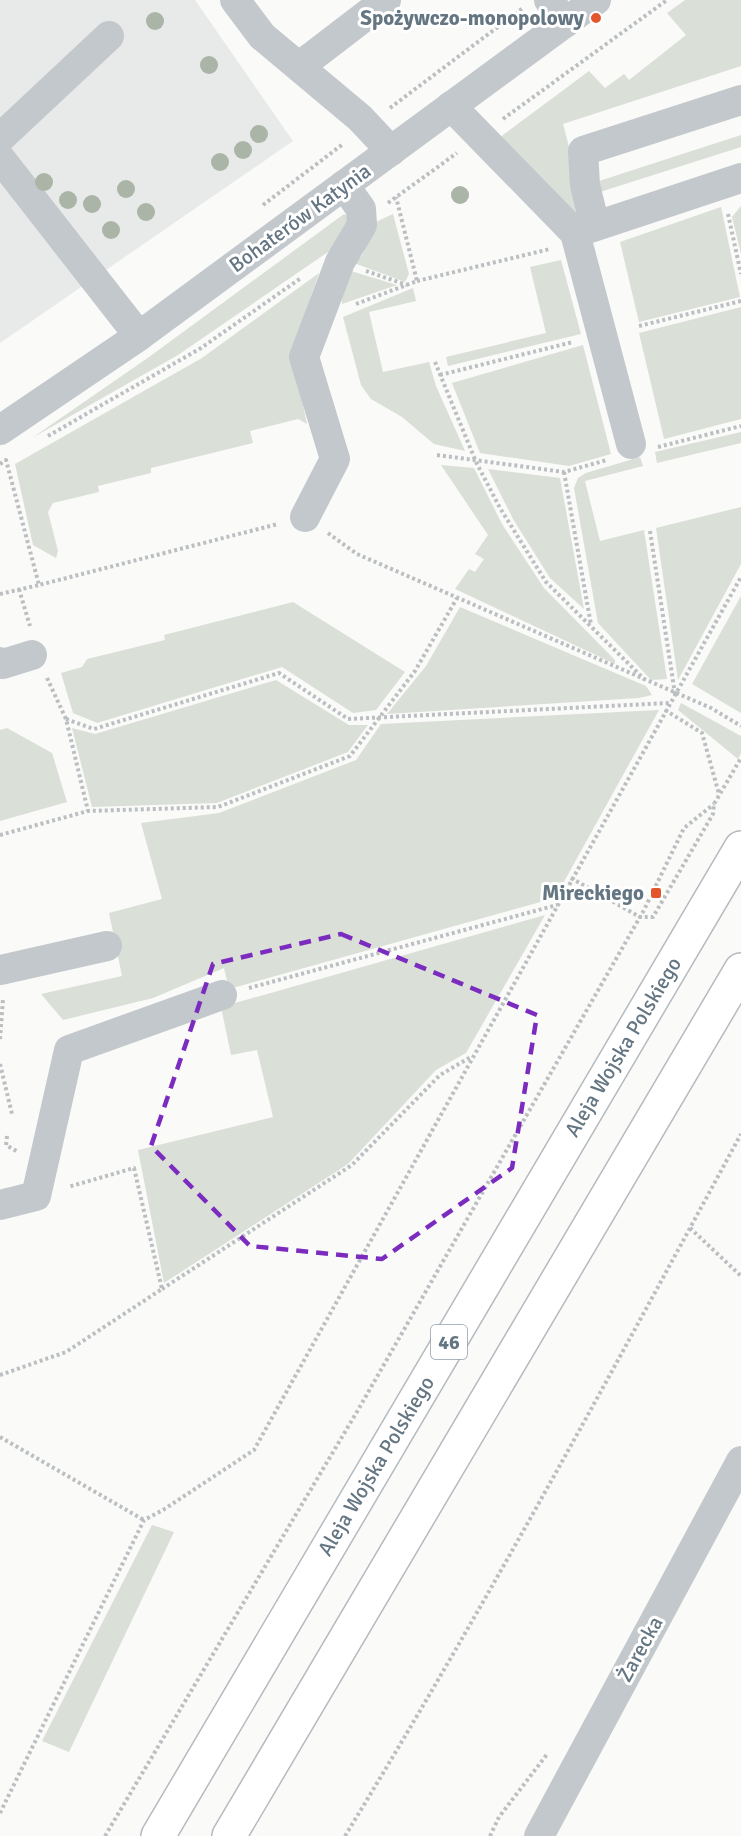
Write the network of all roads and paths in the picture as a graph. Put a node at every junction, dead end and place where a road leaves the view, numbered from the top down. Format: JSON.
{"nodes":[{"id":1,"x":235,"y":0,"type":"edge"},
{"id":2,"x":386,"y":0,"type":"edge"},
{"id":3,"x":596,"y":0,"type":"edge"},
{"id":4,"x":668,"y":0,"type":"edge"},
{"id":5,"x":546,"y":10,"type":"edge"},
{"id":6,"x":109,"y":36,"type":"dead end"},
{"id":7,"x":300,"y":66,"type":"junction"},
{"id":8,"x":741,"y":100,"type":"edge"},
{"id":9,"x":451,"y":106,"type":"junction"},
{"id":10,"x":503,"y":120,"type":"dead end"},
{"id":11,"x":368,"y":125,"type":"junction"},
{"id":12,"x":0,"y":138,"type":"edge"},
{"id":13,"x":391,"y":151,"type":"junction"},
{"id":14,"x":459,"y":152,"type":"dead end"},
{"id":15,"x":0,"y":158,"type":"edge"},
{"id":16,"x":741,"y":178,"type":"edge"},
{"id":17,"x":344,"y":185,"type":"junction"},
{"id":18,"x":396,"y":197,"type":"junction"},
{"id":19,"x":382,"y":208,"type":"dead end"},
{"id":20,"x":734,"y":208,"type":"dead end"},
{"id":21,"x":254,"y":212,"type":"dead end"},
{"id":22,"x":583,"y":233,"type":"junction"},
{"id":23,"x":340,"y":262,"type":"junction"},
{"id":24,"x":741,"y":274,"type":"edge"},
{"id":25,"x":304,"y":276,"type":"dead end"},
{"id":26,"x":417,"y":281,"type":"junction"},
{"id":27,"x":407,"y":285,"type":"junction"},
{"id":28,"x":741,"y":301,"type":"edge"},
{"id":29,"x":352,"y":306,"type":"dead end"},
{"id":30,"x":639,"y":326,"type":"dead end"},
{"id":31,"x":139,"y":336,"type":"junction"},
{"id":32,"x":583,"y":340,"type":"dead end"},
{"id":33,"x":435,"y":362,"type":"dead end"},
{"id":34,"x":440,"y":375,"type":"junction"},
{"id":35,"x":47,"y":436,"type":"dead end"},
{"id":36,"x":8,"y":442,"type":"edge"},
{"id":37,"x":631,"y":444,"type":"dead end"},
{"id":38,"x":437,"y":455,"type":"dead end"},
{"id":39,"x":6,"y":460,"type":"junction"},
{"id":40,"x":476,"y":462,"type":"junction"},
{"id":41,"x":0,"y":464,"type":"edge"},
{"id":42,"x":564,"y":472,"type":"dead end"},
{"id":43,"x":305,"y":518,"type":"junction"},
{"id":44,"x":650,"y":531,"type":"dead end"},
{"id":45,"x":741,"y":577,"type":"edge"},
{"id":46,"x":39,"y":585,"type":"junction"},
{"id":47,"x":19,"y":589,"type":"junction"},
{"id":48,"x":0,"y":594,"type":"edge"},
{"id":49,"x":457,"y":598,"type":"junction"},
{"id":50,"x":592,"y":627,"type":"junction"},
{"id":51,"x":36,"y":654,"type":"junction"},
{"id":52,"x":0,"y":662,"type":"edge"},
{"id":53,"x":647,"y":682,"type":"junction"},
{"id":54,"x":675,"y":694,"type":"junction"},
{"id":55,"x":669,"y":703,"type":"junction"},
{"id":56,"x":665,"y":710,"type":"junction"},
{"id":57,"x":379,"y":718,"type":"junction"},
{"id":58,"x":66,"y":719,"type":"junction"},
{"id":59,"x":741,"y":726,"type":"edge"},
{"id":60,"x":741,"y":758,"type":"edge"},
{"id":61,"x":719,"y":794,"type":"junction"},
{"id":62,"x":714,"y":804,"type":"junction"},
{"id":63,"x":88,"y":811,"type":"junction"},
{"id":64,"x":0,"y":834,"type":"edge"},
{"id":65,"x":741,"y":848,"type":"edge"},
{"id":66,"x":571,"y":878,"type":"junction"},
{"id":67,"x":557,"y":904,"type":"junction"},
{"id":68,"x":640,"y":917,"type":"junction"},
{"id":69,"x":107,"y":946,"type":"dead end"},
{"id":70,"x":3,"y":969,"type":"edge"},
{"id":71,"x":741,"y":970,"type":"edge"},
{"id":72,"x":222,"y":995,"type":"joint"},
{"id":73,"x":0,"y":1039,"type":"edge"},
{"id":74,"x":472,"y":1057,"type":"junction"},
{"id":75,"x":0,"y":1064,"type":"edge"},
{"id":76,"x":12,"y":1114,"type":"dead end"},
{"id":77,"x":741,"y":1134,"type":"edge"},
{"id":78,"x":36,"y":1196,"type":"junction"},
{"id":79,"x":0,"y":1205,"type":"edge"},
{"id":80,"x":690,"y":1228,"type":"junction"},
{"id":81,"x":741,"y":1276,"type":"edge"},
{"id":82,"x":162,"y":1289,"type":"junction"},
{"id":83,"x":0,"y":1376,"type":"edge"},
{"id":84,"x":0,"y":1437,"type":"edge"},
{"id":85,"x":741,"y":1461,"type":"edge"},
{"id":86,"x":144,"y":1520,"type":"junction"},
{"id":87,"x":0,"y":1813,"type":"edge"},
{"id":88,"x":105,"y":1836,"type":"edge"},
{"id":89,"x":158,"y":1836,"type":"edge"},
{"id":90,"x":229,"y":1836,"type":"edge"},
{"id":91,"x":345,"y":1836,"type":"edge"},
{"id":92,"x":539,"y":1836,"type":"edge"}],
"edges":[{"from":1,"to":7,"type":"street"},
{"from":2,"to":7,"type":"street"},
{"from":3,"to":5,"type":"street","name":"Bohaterów Katynia"},
{"from":4,"to":10,"type":"path"},
{"from":5,"to":9,"type":"street","name":"Bohaterów Katynia"},
{"from":5,"to":11,"type":"path"},
{"from":6,"to":12,"type":"street"},
{"from":7,"to":11,"type":"street"},
{"from":8,"to":22,"type":"street"},
{"from":9,"to":13,"type":"street","name":"Bohaterów Katynia"},
{"from":9,"to":22,"type":"street"},
{"from":11,"to":13,"type":"street"},
{"from":11,"to":21,"type":"path"},
{"from":13,"to":17,"type":"street","name":"Bohaterów Katynia"},
{"from":14,"to":18,"type":"path"},
{"from":15,"to":31,"type":"street"},
{"from":16,"to":22,"type":"street"},
{"from":17,"to":23,"type":"street"},
{"from":17,"to":31,"type":"street","name":"Bohaterów Katynia"},
{"from":18,"to":19,"type":"path"},
{"from":18,"to":26,"type":"path"},
{"from":20,"to":24,"type":"path"},
{"from":22,"to":26,"type":"path"},
{"from":22,"to":37,"type":"street"},
{"from":23,"to":27,"type":"path"},
{"from":23,"to":43,"type":"street"},
{"from":25,"to":35,"type":"path"},
{"from":26,"to":27,"type":"path"},
{"from":27,"to":29,"type":"path"},
{"from":28,"to":30,"type":"path"},
{"from":31,"to":36,"type":"street","name":"Bohaterów Katynia"},
{"from":32,"to":34,"type":"path"},
{"from":33,"to":34,"type":"path"},
{"from":34,"to":40,"type":"path"},
{"from":36,"to":39,"type":"path"},
{"from":38,"to":40,"type":"path"},
{"from":39,"to":41,"type":"path"},
{"from":39,"to":46,"type":"path"},
{"from":40,"to":50,"type":"path"},
{"from":42,"to":50,"type":"path"},
{"from":43,"to":46,"type":"path"},
{"from":43,"to":49,"type":"path"},
{"from":44,"to":54,"type":"path"},
{"from":45,"to":54,"type":"path"},
{"from":46,"to":47,"type":"path"},
{"from":47,"to":48,"type":"path"},
{"from":47,"to":51,"type":"path"},
{"from":49,"to":53,"type":"path"},
{"from":49,"to":57,"type":"path"},
{"from":50,"to":53,"type":"path"},
{"from":51,"to":52,"type":"street"},
{"from":51,"to":58,"type":"path"},
{"from":53,"to":54,"type":"path"},
{"from":54,"to":55,"type":"path"},
{"from":54,"to":59,"type":"path"},
{"from":55,"to":56,"type":"path"},
{"from":55,"to":57,"type":"path"},
{"from":56,"to":61,"type":"path"},
{"from":56,"to":66,"type":"path"},
{"from":57,"to":58,"type":"path"},
{"from":57,"to":63,"type":"path"},
{"from":58,"to":63,"type":"path"},
{"from":60,"to":61,"type":"path"},
{"from":61,"to":62,"type":"path"},
{"from":62,"to":68,"type":"path"},
{"from":62,"to":68,"type":"path"},
{"from":63,"to":64,"type":"path"},
{"from":65,"to":89,"type":"main road","name":"Aleja Wojska Polskiego","number":"46"},
{"from":66,"to":67,"type":"path"},
{"from":66,"to":68,"type":"path"},
{"from":67,"to":72,"type":"path"},
{"from":67,"to":74,"type":"path"},
{"from":68,"to":88,"type":"path"},
{"from":69,"to":70,"type":"street"},
{"from":70,"to":73,"type":"path"},
{"from":71,"to":90,"type":"main road"},
{"from":72,"to":78,"type":"street"},
{"from":74,"to":82,"type":"path"},
{"from":74,"to":86,"type":"path"},
{"from":75,"to":76,"type":"path"},
{"from":77,"to":80,"type":"path"},
{"from":78,"to":79,"type":"street"},
{"from":78,"to":82,"type":"path"},
{"from":80,"to":81,"type":"path"},
{"from":80,"to":91,"type":"path"},
{"from":82,"to":83,"type":"path"},
{"from":84,"to":86,"type":"path"},
{"from":85,"to":92,"type":"street","name":"Żarecka"},
{"from":86,"to":87,"type":"path"}]}
